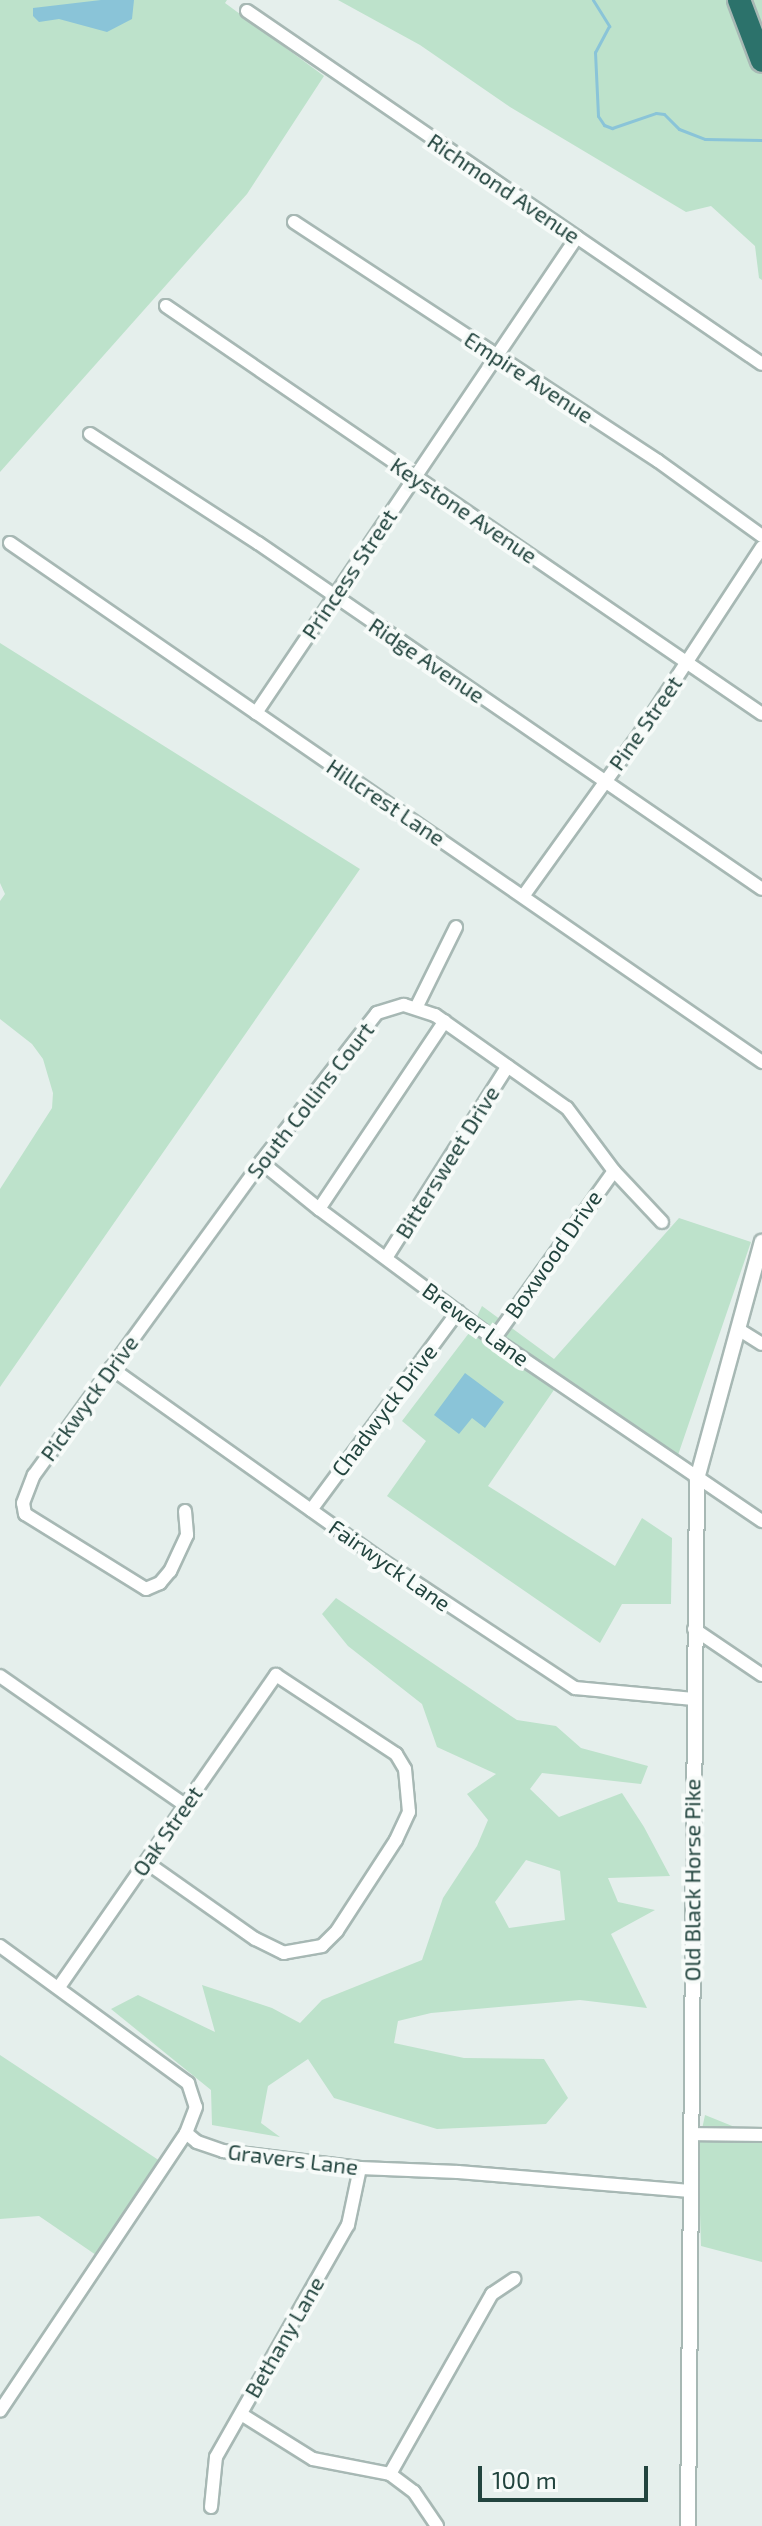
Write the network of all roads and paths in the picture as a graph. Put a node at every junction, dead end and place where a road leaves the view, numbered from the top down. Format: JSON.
{"nodes":[{"id":1,"x":739,"y":0,"type":"edge"},
{"id":2,"x":755,"y":0,"type":"edge"},
{"id":3,"x":247,"y":11,"type":"dead end"},
{"id":4,"x":762,"y":33,"type":"edge"},
{"id":5,"x":762,"y":61,"type":"edge"},
{"id":6,"x":294,"y":222,"type":"dead end"},
{"id":7,"x":577,"y":237,"type":"junction"},
{"id":8,"x":166,"y":306,"type":"dead end"},
{"id":9,"x":495,"y":356,"type":"junction"},
{"id":10,"x":762,"y":364,"type":"edge"},
{"id":11,"x":90,"y":434,"type":"dead end"},
{"id":12,"x":415,"y":477,"type":"junction"},
{"id":13,"x":762,"y":536,"type":"edge"},
{"id":14,"x":10,"y":543,"type":"dead end"},
{"id":15,"x":762,"y":547,"type":"edge"},
{"id":16,"x":333,"y":596,"type":"junction"},
{"id":17,"x":687,"y":663,"type":"junction"},
{"id":18,"x":256,"y":713,"type":"junction"},
{"id":19,"x":762,"y":714,"type":"edge"},
{"id":20,"x":605,"y":780,"type":"junction"},
{"id":21,"x":762,"y":889,"type":"edge"},
{"id":22,"x":524,"y":895,"type":"junction"},
{"id":23,"x":456,"y":927,"type":"dead end"},
{"id":24,"x":417,"y":1006,"type":"junction"},
{"id":25,"x":445,"y":1021,"type":"junction"},
{"id":26,"x":762,"y":1062,"type":"edge"},
{"id":27,"x":508,"y":1066,"type":"junction"},
{"id":28,"x":261,"y":1162,"type":"junction"},
{"id":29,"x":614,"y":1171,"type":"junction"},
{"id":30,"x":319,"y":1209,"type":"junction"},
{"id":31,"x":662,"y":1222,"type":"dead end"},
{"id":32,"x":762,"y":1242,"type":"edge"},
{"id":33,"x":386,"y":1258,"type":"junction"},
{"id":34,"x":167,"y":1292,"type":"joint"},
{"id":35,"x":458,"y":1311,"type":"junction"},
{"id":36,"x":738,"y":1329,"type":"junction"},
{"id":37,"x":494,"y":1339,"type":"junction"},
{"id":38,"x":762,"y":1344,"type":"edge"},
{"id":39,"x":111,"y":1368,"type":"junction"},
{"id":40,"x":697,"y":1479,"type":"junction"},
{"id":41,"x":311,"y":1510,"type":"junction"},
{"id":42,"x":185,"y":1511,"type":"dead end"},
{"id":43,"x":762,"y":1521,"type":"edge"},
{"id":44,"x":694,"y":1629,"type":"junction"},
{"id":45,"x":762,"y":1675,"type":"edge"},
{"id":46,"x":0,"y":1676,"type":"edge"},
{"id":47,"x":693,"y":1699,"type":"junction"},
{"id":48,"x":185,"y":1805,"type":"junction"},
{"id":49,"x":146,"y":1862,"type":"junction"},
{"id":50,"x":0,"y":1946,"type":"edge"},
{"id":51,"x":59,"y":1987,"type":"junction"},
{"id":52,"x":186,"y":2133,"type":"junction"},
{"id":53,"x":691,"y":2134,"type":"junction"},
{"id":54,"x":762,"y":2135,"type":"edge"},
{"id":55,"x":360,"y":2168,"type":"junction"},
{"id":56,"x":690,"y":2191,"type":"junction"},
{"id":57,"x":514,"y":2279,"type":"dead end"},
{"id":58,"x":0,"y":2411,"type":"edge"},
{"id":59,"x":241,"y":2414,"type":"junction"},
{"id":60,"x":390,"y":2474,"type":"junction"},
{"id":61,"x":211,"y":2507,"type":"dead end"},
{"id":62,"x":437,"y":2526,"type":"edge"},
{"id":63,"x":688,"y":2526,"type":"edge"}],
"edges":[{"from":1,"to":5,"type":"highway"},
{"from":2,"to":4,"type":"highway"},
{"from":3,"to":7,"type":"street","name":"Richmond Avenue"},
{"from":6,"to":9,"type":"street","name":"Empire Avenue"},
{"from":7,"to":9,"type":"street","name":"Princess Street"},
{"from":7,"to":10,"type":"street","name":"Richmond Avenue"},
{"from":8,"to":12,"type":"street","name":"Keystone Avenue"},
{"from":9,"to":12,"type":"street","name":"Princess Street"},
{"from":9,"to":13,"type":"street","name":"Empire Avenue"},
{"from":11,"to":16,"type":"street","name":"Ridge Avenue"},
{"from":12,"to":16,"type":"street","name":"Princess Street"},
{"from":12,"to":17,"type":"street","name":"Keystone Avenue"},
{"from":14,"to":18,"type":"street","name":"Hillcrest Lane"},
{"from":15,"to":17,"type":"street","name":"Pine Street"},
{"from":16,"to":18,"type":"street","name":"Princess Street"},
{"from":16,"to":20,"type":"street","name":"Ridge Avenue"},
{"from":17,"to":19,"type":"street","name":"Keystone Avenue"},
{"from":17,"to":20,"type":"street","name":"Pine Street"},
{"from":18,"to":22,"type":"street","name":"Hillcrest Lane"},
{"from":20,"to":21,"type":"street","name":"Ridge Avenue"},
{"from":20,"to":22,"type":"street","name":"Pine Street"},
{"from":22,"to":26,"type":"street","name":"Hillcrest Lane"},
{"from":23,"to":24,"type":"street"},
{"from":24,"to":25,"type":"street"},
{"from":24,"to":28,"type":"street","name":"South Collins Court"},
{"from":25,"to":27,"type":"street"},
{"from":25,"to":30,"type":"street"},
{"from":27,"to":29,"type":"street"},
{"from":27,"to":33,"type":"street","name":"Bittersweet Drive"},
{"from":28,"to":30,"type":"street","name":"Brewer Lane"},
{"from":28,"to":34,"type":"street","name":"South Collins Court"},
{"from":29,"to":31,"type":"street"},
{"from":29,"to":37,"type":"street","name":"Boxwood Drive"},
{"from":30,"to":33,"type":"street","name":"Brewer Lane"},
{"from":32,"to":36,"type":"street","name":"Old Black Horse Pike"},
{"from":33,"to":35,"type":"street","name":"Brewer Lane"},
{"from":34,"to":39,"type":"street","name":"Pickwyck Drive"},
{"from":35,"to":37,"type":"street","name":"Brewer Lane"},
{"from":35,"to":41,"type":"street","name":"Chadwyck Drive"},
{"from":36,"to":38,"type":"street"},
{"from":36,"to":40,"type":"street","name":"Old Black Horse Pike"},
{"from":37,"to":40,"type":"street","name":"Brewer Lane"},
{"from":39,"to":41,"type":"street","name":"Fairwyck Lane"},
{"from":39,"to":42,"type":"street","name":"Pickwyck Drive"},
{"from":40,"to":43,"type":"street","name":"Brewer Lane"},
{"from":40,"to":44,"type":"street","name":"Old Black Horse Pike"},
{"from":41,"to":47,"type":"street","name":"Fairwyck Lane"},
{"from":44,"to":45,"type":"street"},
{"from":44,"to":47,"type":"street","name":"Old Black Horse Pike"},
{"from":46,"to":48,"type":"street"},
{"from":47,"to":53,"type":"street","name":"Old Black Horse Pike"},
{"from":48,"to":49,"type":"street","name":"Oak Street"},
{"from":48,"to":49,"type":"street","name":"Oak Street"},
{"from":49,"to":51,"type":"street","name":"Oak Street"},
{"from":50,"to":51,"type":"street"},
{"from":51,"to":52,"type":"street"},
{"from":52,"to":55,"type":"street","name":"Gravers Lane"},
{"from":52,"to":58,"type":"street"},
{"from":53,"to":54,"type":"street"},
{"from":53,"to":56,"type":"street","name":"Old Black Horse Pike"},
{"from":55,"to":56,"type":"street","name":"Gravers Lane"},
{"from":55,"to":59,"type":"street","name":"Bethany Lane"},
{"from":56,"to":63,"type":"street","name":"Old Black Horse Pike"},
{"from":57,"to":60,"type":"street"},
{"from":59,"to":60,"type":"street"},
{"from":59,"to":61,"type":"street","name":"Bethany Lane"},
{"from":60,"to":62,"type":"street"}]}
